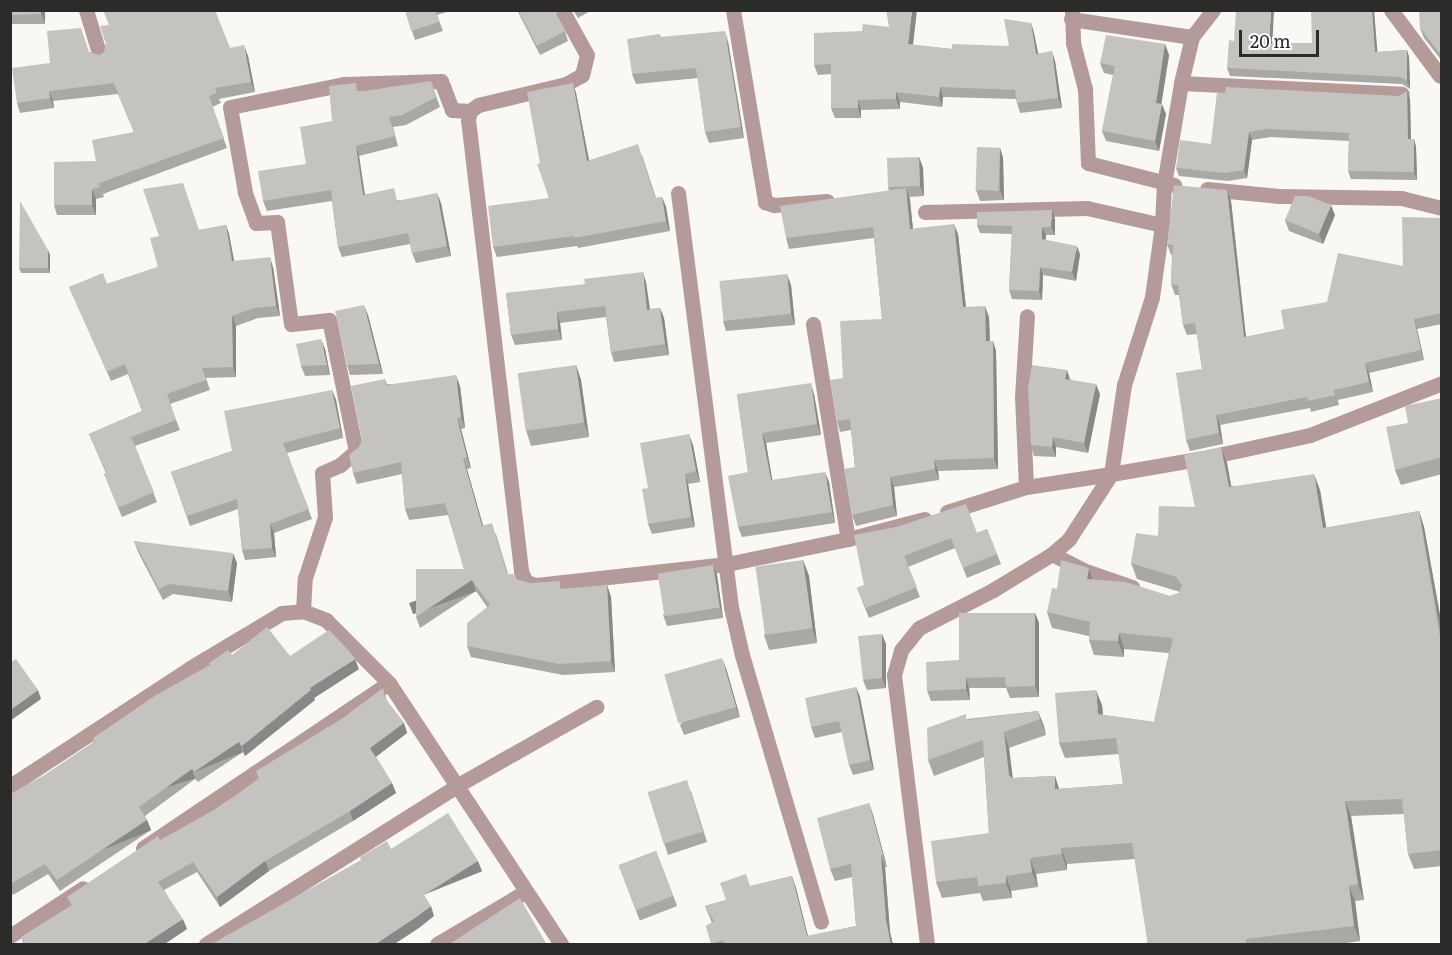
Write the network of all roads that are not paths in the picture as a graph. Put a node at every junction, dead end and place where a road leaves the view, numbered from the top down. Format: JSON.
{"nodes":[{"id":1,"x":86,"y":10,"type":"edge"},
{"id":2,"x":562,"y":10,"type":"edge"},
{"id":3,"x":733,"y":10,"type":"edge"},
{"id":4,"x":1213,"y":10,"type":"edge"},
{"id":5,"x":1391,"y":10,"type":"edge"},
{"id":6,"x":1072,"y":15,"type":"edge"},
{"id":7,"x":1192,"y":37,"type":"junction"},
{"id":8,"x":100,"y":56,"type":"edge"},
{"id":9,"x":1440,"y":76,"type":"dead end"},
{"id":10,"x":1181,"y":83,"type":"junction"},
{"id":11,"x":1402,"y":94,"type":"edge"},
{"id":12,"x":470,"y":111,"type":"junction"},
{"id":13,"x":1164,"y":184,"type":"junction"},
{"id":14,"x":678,"y":193,"type":"dead end"},
{"id":15,"x":837,"y":201,"type":"edge"},
{"id":16,"x":1442,"y":208,"type":"edge"},
{"id":17,"x":925,"y":213,"type":"dead end"},
{"id":18,"x":1162,"y":225,"type":"junction"},
{"id":19,"x":1027,"y":316,"type":"dead end"},
{"id":20,"x":813,"y":324,"type":"dead end"},
{"id":21,"x":1442,"y":384,"type":"edge"},
{"id":22,"x":1112,"y":474,"type":"junction"},
{"id":23,"x":1026,"y":487,"type":"junction"},
{"id":24,"x":848,"y":539,"type":"junction"},
{"id":25,"x":1052,"y":554,"type":"junction"},
{"id":26,"x":728,"y":564,"type":"junction"},
{"id":27,"x":1148,"y":592,"type":"edge"},
{"id":28,"x":303,"y":611,"type":"junction"},
{"id":29,"x":390,"y":683,"type":"junction"},
{"id":30,"x":596,"y":707,"type":"dead end"},
{"id":31,"x":458,"y":785,"type":"junction"},
{"id":32,"x":10,"y":786,"type":"edge"},
{"id":33,"x":130,"y":856,"type":"edge"},
{"id":34,"x":100,"y":876,"type":"edge"},
{"id":35,"x":525,"y":892,"type":"junction"},
{"id":36,"x":821,"y":922,"type":"dead end"},
{"id":37,"x":10,"y":936,"type":"edge"},
{"id":38,"x":206,"y":945,"type":"edge"},
{"id":39,"x":436,"y":945,"type":"edge"},
{"id":40,"x":561,"y":945,"type":"edge"},
{"id":41,"x":927,"y":945,"type":"edge"}],
"edges":[{"from":1,"to":8,"type":"street"},
{"from":2,"to":12,"type":"street"},
{"from":3,"to":15,"type":"street"},
{"from":4,"to":7,"type":"street"},
{"from":5,"to":9,"type":"street"},
{"from":6,"to":7,"type":"street"},
{"from":6,"to":13,"type":"street"},
{"from":7,"to":10,"type":"street"},
{"from":10,"to":11,"type":"street"},
{"from":10,"to":13,"type":"street"},
{"from":12,"to":26,"type":"street"},
{"from":12,"to":28,"type":"street"},
{"from":13,"to":16,"type":"street"},
{"from":13,"to":18,"type":"street"},
{"from":14,"to":26,"type":"street"},
{"from":17,"to":18,"type":"street"},
{"from":18,"to":22,"type":"street"},
{"from":19,"to":23,"type":"street"},
{"from":20,"to":24,"type":"street"},
{"from":21,"to":22,"type":"street"},
{"from":22,"to":23,"type":"street"},
{"from":22,"to":25,"type":"street"},
{"from":23,"to":24,"type":"street"},
{"from":24,"to":26,"type":"street"},
{"from":25,"to":27,"type":"street"},
{"from":25,"to":41,"type":"street"},
{"from":26,"to":36,"type":"street"},
{"from":28,"to":29,"type":"street"},
{"from":28,"to":32,"type":"street"},
{"from":29,"to":31,"type":"street"},
{"from":29,"to":33,"type":"street"},
{"from":30,"to":31,"type":"street"},
{"from":31,"to":35,"type":"street"},
{"from":31,"to":38,"type":"street"},
{"from":34,"to":37,"type":"street"},
{"from":35,"to":39,"type":"street"},
{"from":35,"to":40,"type":"street"}]}
